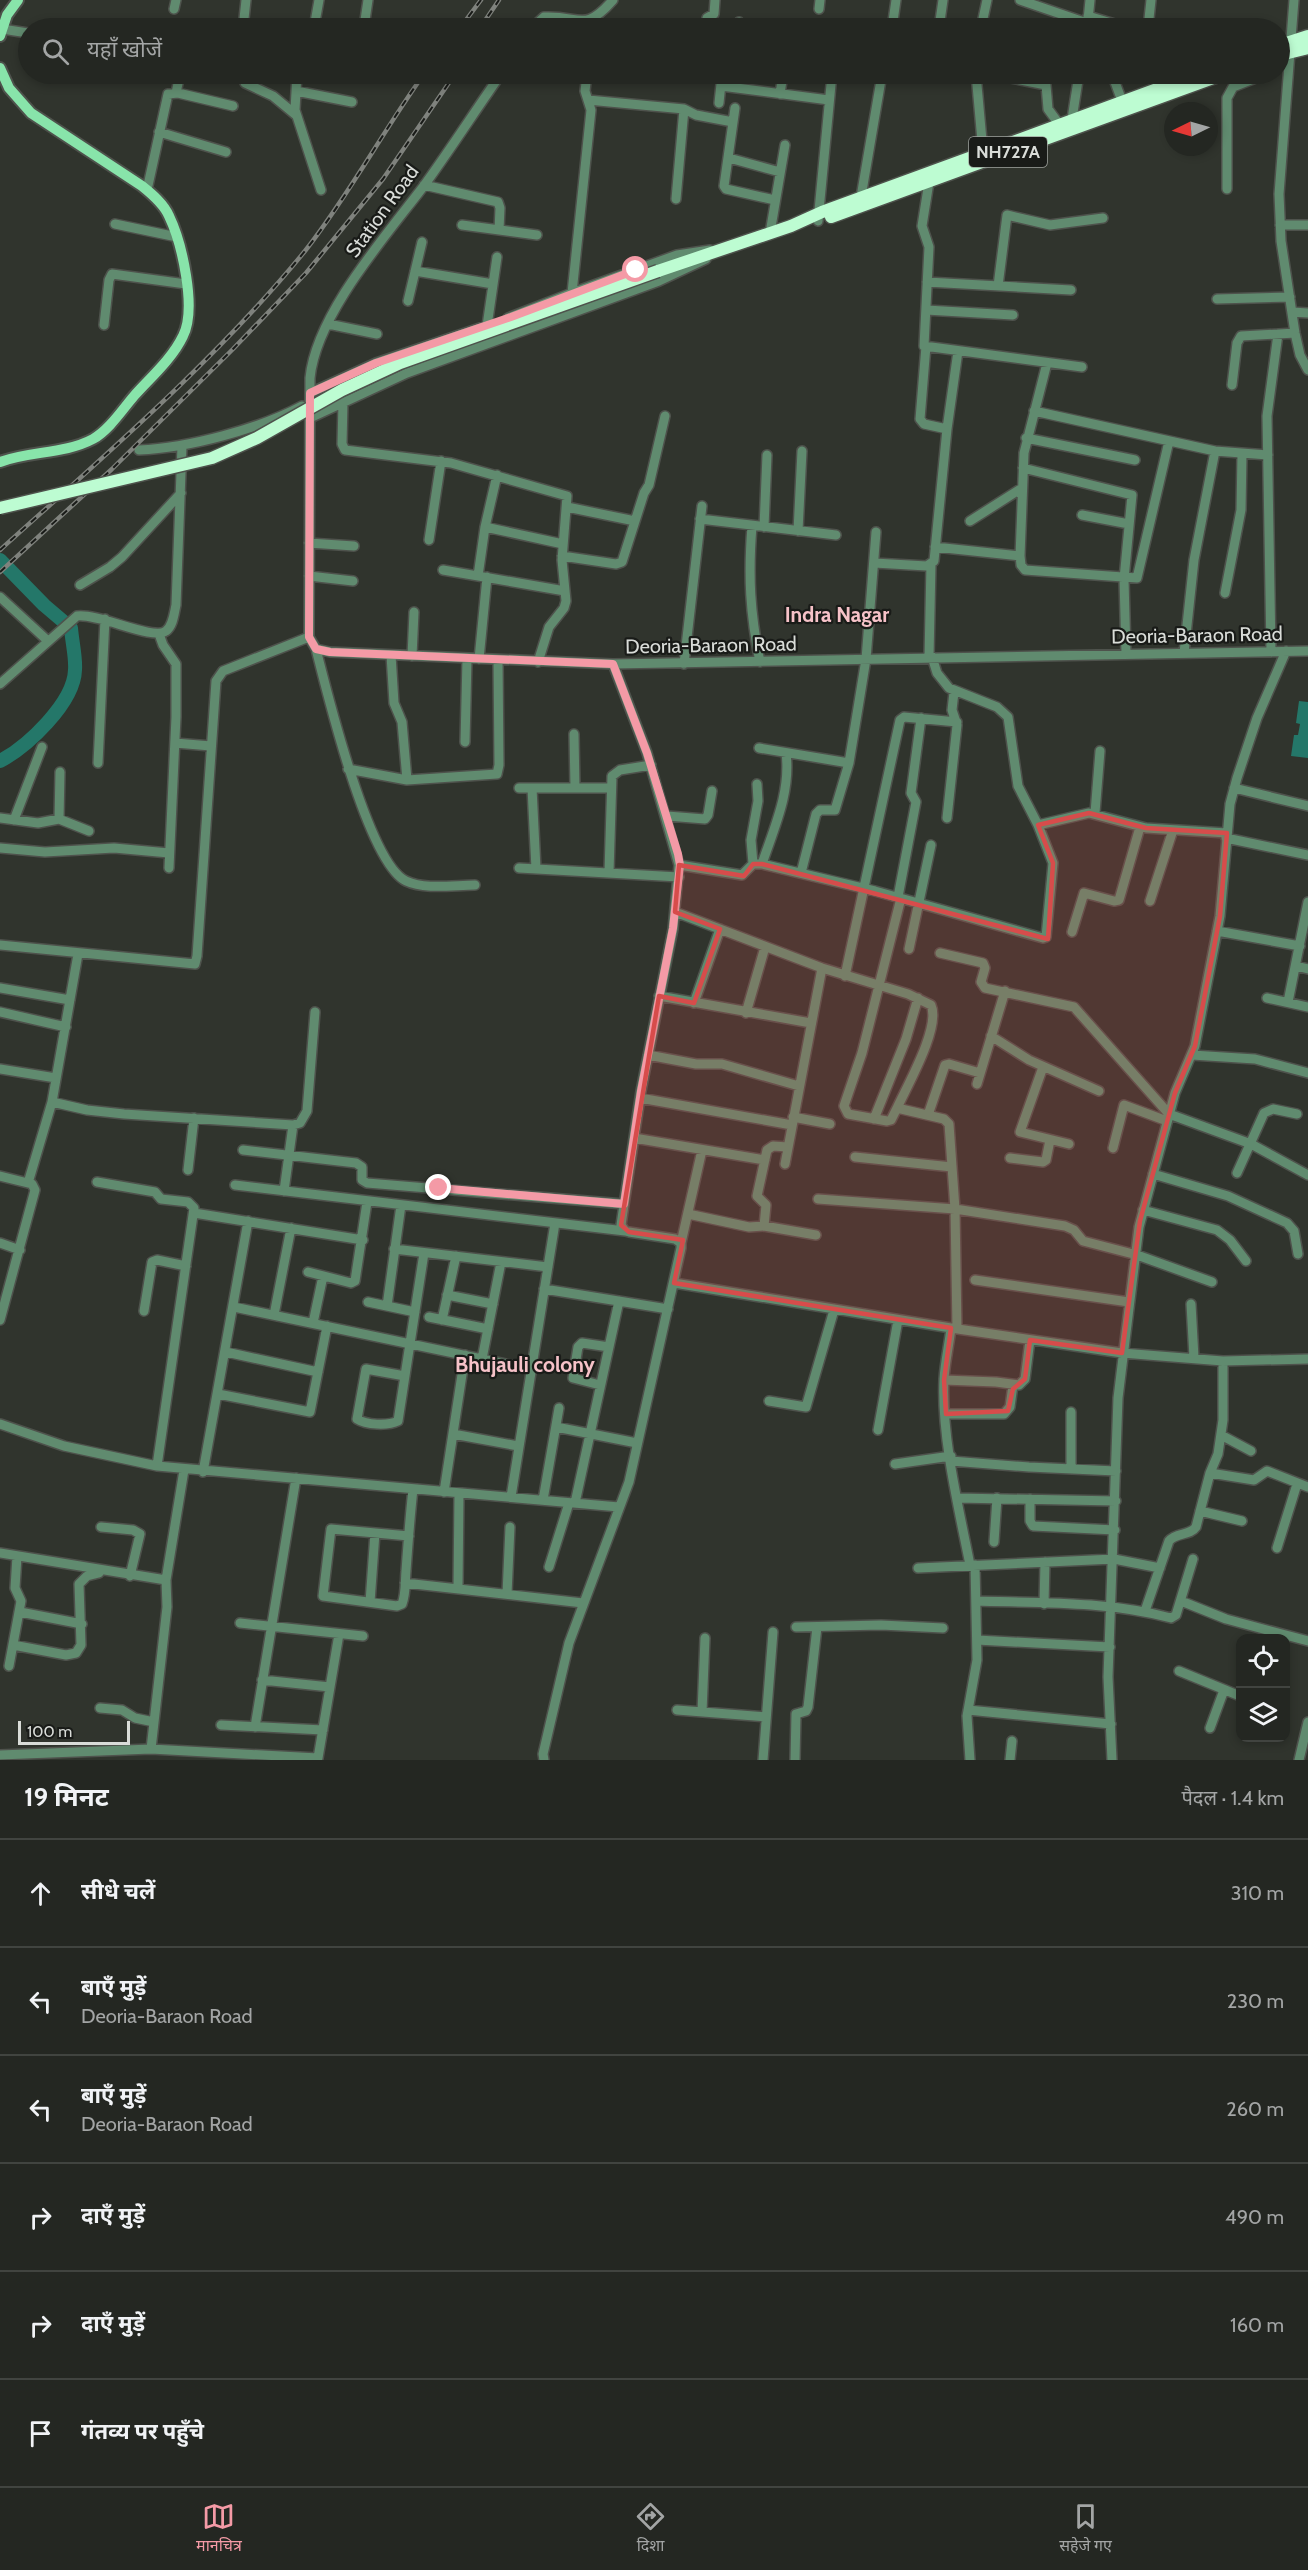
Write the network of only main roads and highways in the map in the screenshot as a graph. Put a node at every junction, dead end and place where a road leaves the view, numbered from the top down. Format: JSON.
{"nodes":[{"id":1,"x":18,"y":0,"type":"edge"},
{"id":2,"x":1,"y":33,"type":"edge"},
{"id":3,"x":1308,"y":36,"type":"edge"},
{"id":4,"x":1290,"y":46,"type":"edge"},
{"id":5,"x":1308,"y":48,"type":"edge"},
{"id":6,"x":1290,"y":49,"type":"edge"},
{"id":7,"x":0,"y":68,"type":"edge"},
{"id":8,"x":1170,"y":84,"type":"edge"},
{"id":9,"x":1197,"y":84,"type":"edge"},
{"id":10,"x":818,"y":217,"type":"junction"},
{"id":11,"x":0,"y":462,"type":"edge"},
{"id":12,"x":0,"y":508,"type":"edge"}],
"edges":[{"from":1,"to":2,"type":"main road"},
{"from":3,"to":4,"type":"highway"},
{"from":5,"to":6,"type":"highway"},
{"from":7,"to":11,"type":"main road"},
{"from":8,"to":10,"type":"highway","number":"NH727A"},
{"from":9,"to":10,"type":"highway","number":"NH727A"},
{"from":10,"to":12,"type":"highway","number":"NH727A","bridge":true}]}
